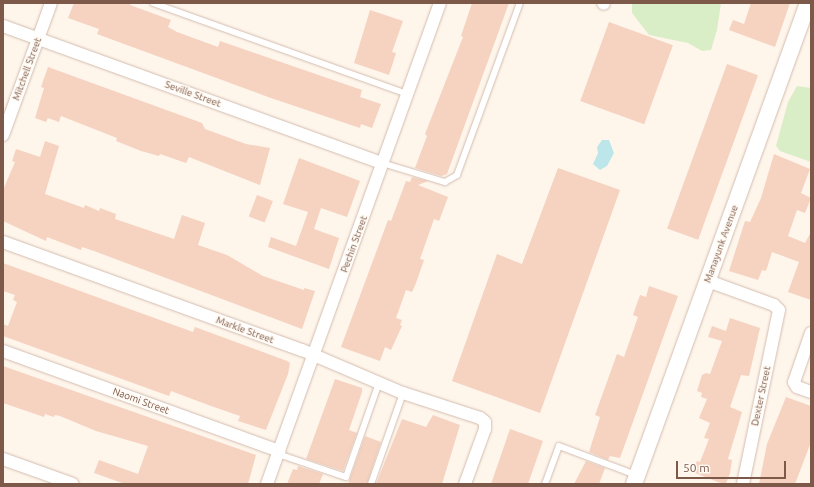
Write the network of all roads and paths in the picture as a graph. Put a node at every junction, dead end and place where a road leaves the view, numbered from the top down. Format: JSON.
{"nodes":[{"id":1,"x":51,"y":3,"type":"edge"},
{"id":2,"x":153,"y":3,"type":"edge"},
{"id":3,"x":440,"y":3,"type":"edge"},
{"id":4,"x":520,"y":3,"type":"edge"},
{"id":5,"x":808,"y":3,"type":"edge"},
{"id":6,"x":3,"y":26,"type":"edge"},
{"id":7,"x":39,"y":39,"type":"junction"},
{"id":8,"x":407,"y":94,"type":"junction"},
{"id":9,"x":3,"y":135,"type":"edge"},
{"id":10,"x":382,"y":163,"type":"junction"},
{"id":11,"x":3,"y":242,"type":"edge"},
{"id":12,"x":708,"y":281,"type":"junction"},
{"id":13,"x":811,"y":333,"type":"edge"},
{"id":14,"x":3,"y":351,"type":"edge"},
{"id":15,"x":314,"y":356,"type":"junction"},
{"id":16,"x":379,"y":383,"type":"junction"},
{"id":17,"x":403,"y":392,"type":"junction"},
{"id":18,"x":811,"y":392,"type":"edge"},
{"id":19,"x":278,"y":452,"type":"junction"},
{"id":20,"x":3,"y":459,"type":"edge"},
{"id":21,"x":636,"y":480,"type":"edge"},
{"id":22,"x":345,"y":481,"type":"edge"},
{"id":23,"x":73,"y":484,"type":"edge"},
{"id":24,"x":267,"y":484,"type":"edge"},
{"id":25,"x":371,"y":484,"type":"edge"},
{"id":26,"x":465,"y":484,"type":"edge"},
{"id":27,"x":545,"y":484,"type":"edge"},
{"id":28,"x":743,"y":484,"type":"edge"}],
"edges":[{"from":1,"to":7,"type":"street","name":"Mitchell Street"},
{"from":2,"to":8,"type":"lane"},
{"from":3,"to":8,"type":"street","name":"Pechin Street"},
{"from":4,"to":10,"type":"lane"},
{"from":5,"to":12,"type":"street","name":"Manayunk Avenue"},
{"from":6,"to":7,"type":"street","name":"Seville Street"},
{"from":7,"to":9,"type":"street","name":"Mitchell Street"},
{"from":7,"to":10,"type":"street","name":"Seville Street"},
{"from":8,"to":10,"type":"street","name":"Pechin Street"},
{"from":10,"to":15,"type":"street","name":"Pechin Street"},
{"from":11,"to":15,"type":"street","name":"Markle Street"},
{"from":12,"to":21,"type":"street","name":"Manayunk Avenue"},
{"from":12,"to":28,"type":"street","name":"Dexter Street"},
{"from":13,"to":18,"type":"street"},
{"from":14,"to":19,"type":"street","name":"Naomi Street"},
{"from":15,"to":16,"type":"street","name":"Markle Street"},
{"from":15,"to":19,"type":"street","name":"Pechin Street"},
{"from":16,"to":17,"type":"street","name":"Markle Street"},
{"from":16,"to":22,"type":"lane"},
{"from":17,"to":25,"type":"lane"},
{"from":17,"to":26,"type":"street","name":"Markle Street"},
{"from":19,"to":22,"type":"lane"},
{"from":19,"to":24,"type":"street","name":"Pechin Street"},
{"from":20,"to":23,"type":"street"},
{"from":21,"to":27,"type":"lane"}]}
